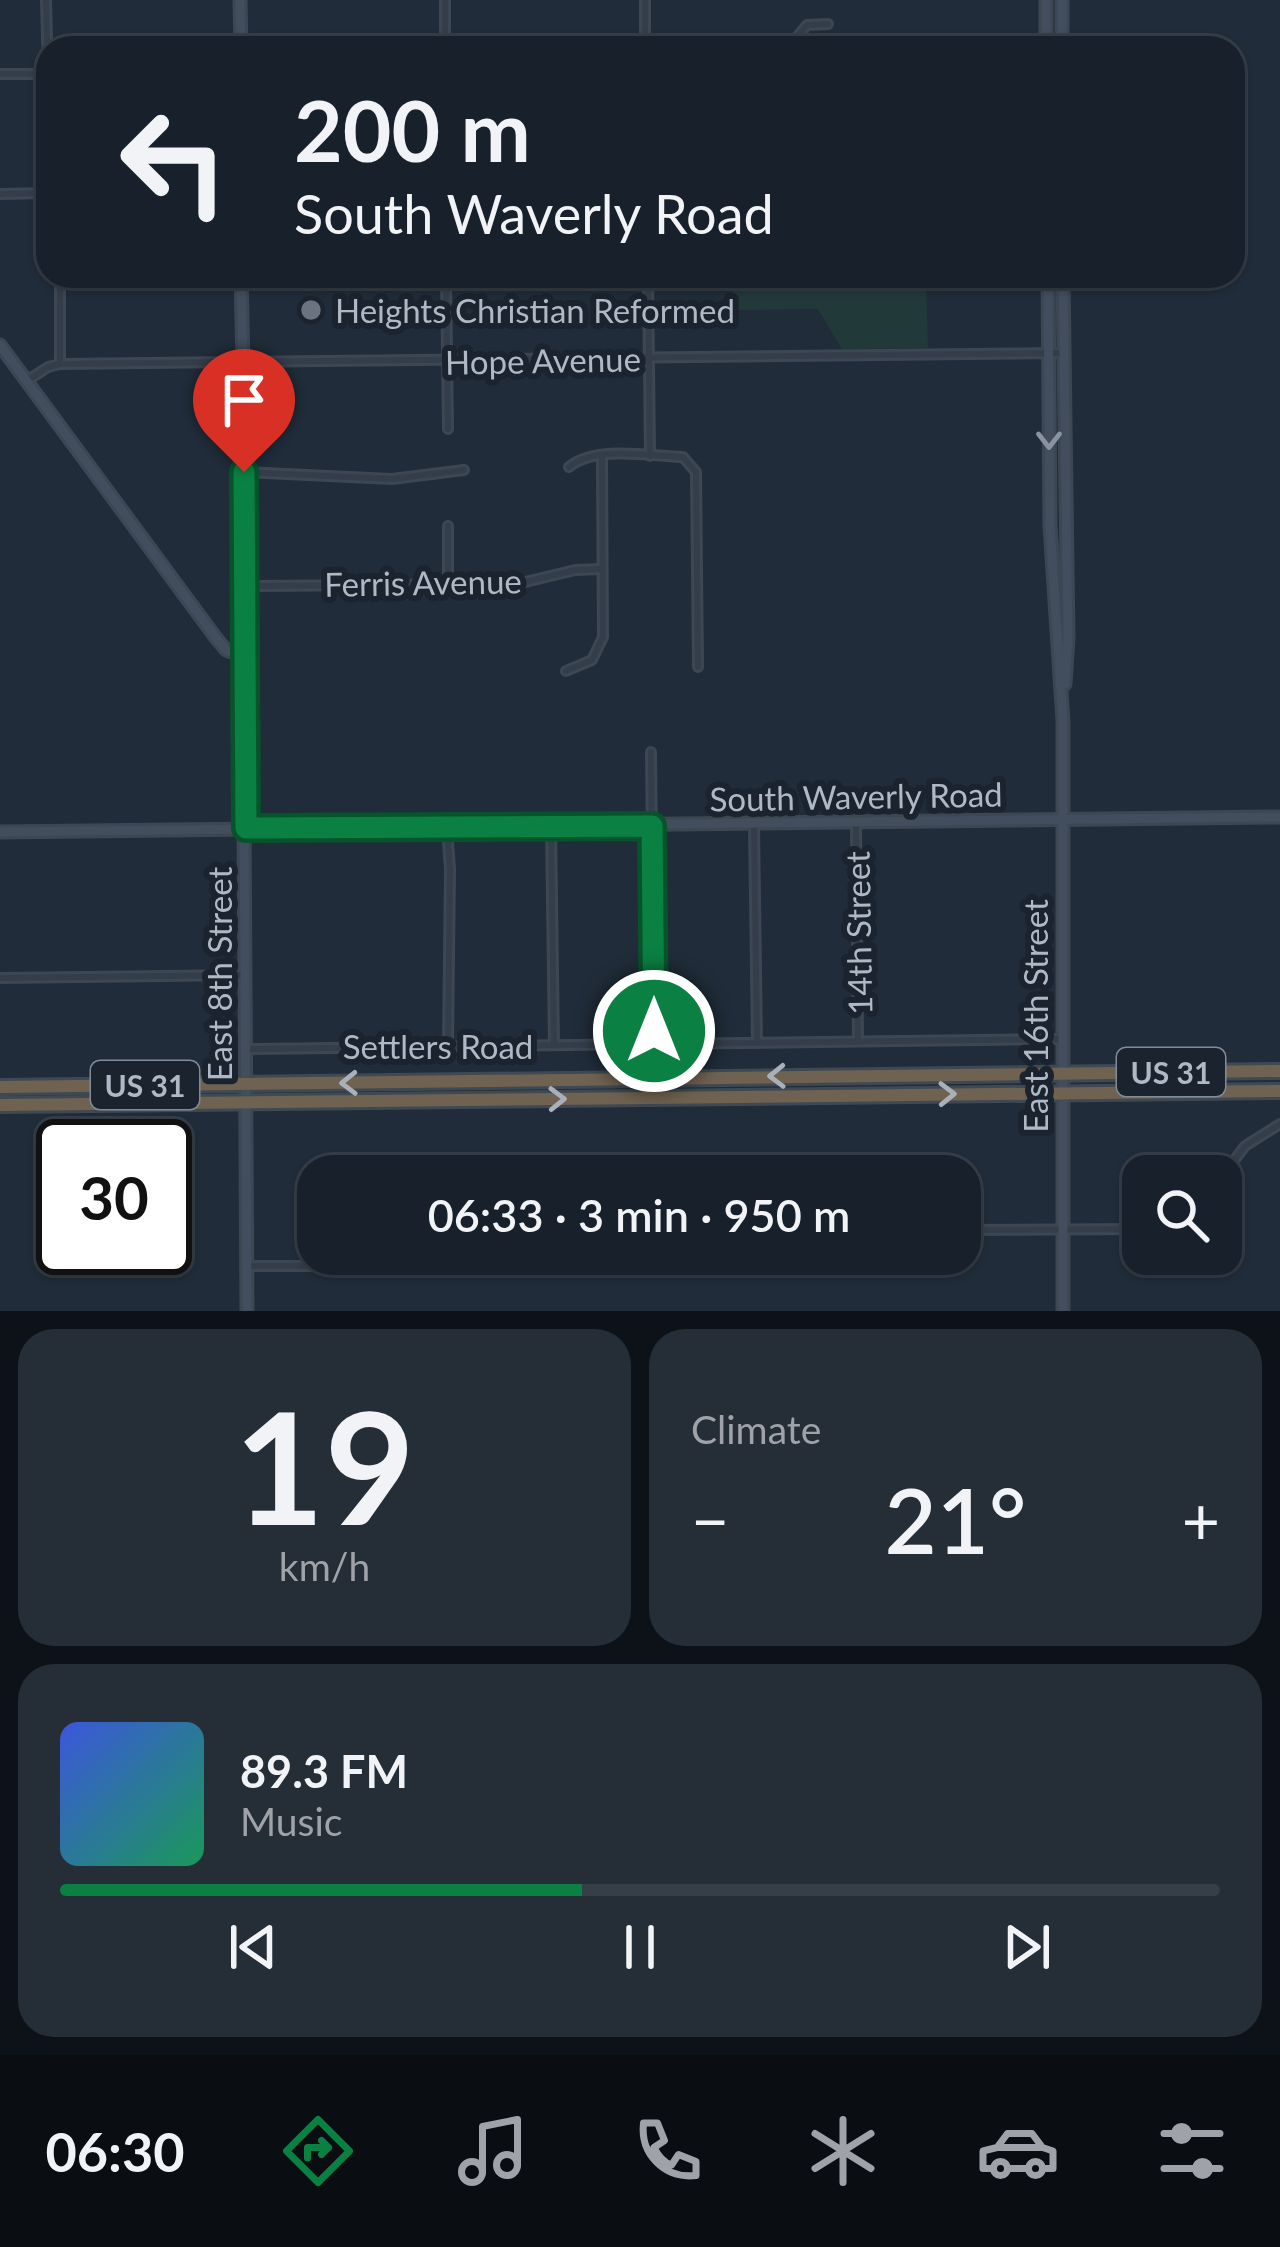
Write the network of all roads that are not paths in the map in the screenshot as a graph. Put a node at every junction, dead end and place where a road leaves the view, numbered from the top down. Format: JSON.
{"nodes":[{"id":1,"x":46,"y":0,"type":"edge"},
{"id":2,"x":240,"y":0,"type":"edge"},
{"id":3,"x":445,"y":0,"type":"edge"},
{"id":4,"x":645,"y":0,"type":"edge"},
{"id":5,"x":1046,"y":0,"type":"edge"},
{"id":6,"x":1062,"y":0,"type":"edge"},
{"id":7,"x":828,"y":24,"type":"dead end"},
{"id":8,"x":47,"y":36,"type":"edge"},
{"id":9,"x":241,"y":36,"type":"edge"},
{"id":10,"x":445,"y":36,"type":"edge"},
{"id":11,"x":645,"y":36,"type":"edge"},
{"id":12,"x":798,"y":36,"type":"edge"},
{"id":13,"x":1046,"y":36,"type":"edge"},
{"id":14,"x":1062,"y":36,"type":"edge"},
{"id":15,"x":0,"y":74,"type":"edge"},
{"id":16,"x":36,"y":75,"type":"edge"},
{"id":17,"x":0,"y":194,"type":"edge"},
{"id":18,"x":36,"y":194,"type":"edge"},
{"id":19,"x":60,"y":288,"type":"edge"},
{"id":20,"x":241,"y":288,"type":"edge"},
{"id":21,"x":446,"y":288,"type":"edge"},
{"id":22,"x":648,"y":288,"type":"edge"},
{"id":23,"x":1048,"y":288,"type":"edge"},
{"id":24,"x":1064,"y":288,"type":"edge"},
{"id":25,"x":0,"y":345,"type":"edge"},
{"id":26,"x":1048,"y":353,"type":"junction"},
{"id":27,"x":1064,"y":353,"type":"junction"},
{"id":28,"x":649,"y":358,"type":"junction"},
{"id":29,"x":447,"y":362,"type":"junction"},
{"id":30,"x":243,"y":363,"type":"junction"},
{"id":31,"x":60,"y":364,"type":"junction"},
{"id":32,"x":27,"y":381,"type":"junction"},
{"id":33,"x":448,"y":429,"type":"dead end"},
{"id":34,"x":602,"y":456,"type":"junction"},
{"id":35,"x":650,"y":456,"type":"junction"},
{"id":36,"x":569,"y":467,"type":"dead end"},
{"id":37,"x":464,"y":470,"type":"dead end"},
{"id":38,"x":244,"y":472,"type":"junction"},
{"id":39,"x":448,"y":526,"type":"dead end"},
{"id":40,"x":601,"y":568,"type":"junction"},
{"id":41,"x":448,"y":584,"type":"junction"},
{"id":42,"x":244,"y":586,"type":"junction"},
{"id":43,"x":243,"y":656,"type":"junction"},
{"id":44,"x":698,"y":667,"type":"dead end"},
{"id":45,"x":566,"y":671,"type":"dead end"},
{"id":46,"x":1063,"y":721,"type":"junction"},
{"id":47,"x":651,"y":752,"type":"dead end"},
{"id":48,"x":1280,"y":817,"type":"edge"},
{"id":49,"x":1063,"y":819,"type":"junction"},
{"id":50,"x":856,"y":824,"type":"junction"},
{"id":51,"x":754,"y":825,"type":"junction"},
{"id":52,"x":652,"y":826,"type":"junction"},
{"id":53,"x":551,"y":827,"type":"junction"},
{"id":54,"x":246,"y":828,"type":"junction"},
{"id":55,"x":447,"y":828,"type":"junction"},
{"id":56,"x":0,"y":832,"type":"edge"},
{"id":57,"x":246,"y":975,"type":"junction"},
{"id":58,"x":0,"y":978,"type":"edge"},
{"id":59,"x":1061,"y":1039,"type":"junction"},
{"id":60,"x":858,"y":1041,"type":"junction"},
{"id":61,"x":654,"y":1043,"type":"junction"},
{"id":62,"x":757,"y":1043,"type":"junction"},
{"id":63,"x":554,"y":1045,"type":"junction"},
{"id":64,"x":448,"y":1046,"type":"junction"},
{"id":65,"x":246,"y":1048,"type":"junction"},
{"id":66,"x":1279,"y":1071,"type":"edge"},
{"id":67,"x":1062,"y":1074,"type":"junction"},
{"id":68,"x":862,"y":1075,"type":"junction"},
{"id":69,"x":450,"y":1081,"type":"junction"},
{"id":70,"x":247,"y":1084,"type":"junction"},
{"id":71,"x":139,"y":1085,"type":"junction"},
{"id":72,"x":0,"y":1087,"type":"edge"},
{"id":73,"x":1273,"y":1091,"type":"edge"},
{"id":74,"x":1062,"y":1093,"type":"junction"},
{"id":75,"x":862,"y":1095,"type":"junction"},
{"id":76,"x":440,"y":1100,"type":"junction"},
{"id":77,"x":247,"y":1103,"type":"junction"},
{"id":78,"x":0,"y":1105,"type":"edge"},
{"id":79,"x":41,"y":1105,"type":"junction"},
{"id":80,"x":1280,"y":1124,"type":"edge"},
{"id":81,"x":1238,"y":1155,"type":"edge"},
{"id":82,"x":1122,"y":1229,"type":"edge"},
{"id":83,"x":1063,"y":1230,"type":"junction"},
{"id":84,"x":981,"y":1231,"type":"edge"},
{"id":85,"x":247,"y":1266,"type":"junction"},
{"id":86,"x":297,"y":1266,"type":"edge"},
{"id":87,"x":247,"y":1311,"type":"edge"},
{"id":88,"x":1063,"y":1311,"type":"edge"}],
"edges":[{"from":1,"to":8,"type":"street"},
{"from":2,"to":9,"type":"main road"},
{"from":3,"to":10,"type":"street"},
{"from":4,"to":11,"type":"street"},
{"from":5,"to":13,"type":"main road"},
{"from":6,"to":14,"type":"main road"},
{"from":7,"to":12,"type":"street"},
{"from":15,"to":16,"type":"street"},
{"from":17,"to":18,"type":"street"},
{"from":19,"to":31,"type":"street"},
{"from":20,"to":30,"type":"main road","name":"East 8th Street"},
{"from":21,"to":29,"type":"street"},
{"from":22,"to":28,"type":"street"},
{"from":23,"to":26,"type":"main road","name":"East 16th Street"},
{"from":24,"to":27,"type":"main road","name":"East 16th Street"},
{"from":25,"to":32,"type":"main road"},
{"from":26,"to":27,"type":"street","name":"Hope Avenue"},
{"from":26,"to":28,"type":"street","name":"Hope Avenue"},
{"from":26,"to":46,"type":"main road","name":"East 16th Street","one_way":true},
{"from":27,"to":46,"type":"main road","name":"East 16th Street"},
{"from":28,"to":29,"type":"street","name":"Hope Avenue"},
{"from":28,"to":35,"type":"street"},
{"from":29,"to":30,"type":"street","name":"Hope Avenue"},
{"from":29,"to":33,"type":"street"},
{"from":30,"to":31,"type":"street","name":"Hope Avenue"},
{"from":30,"to":38,"type":"street","name":"East 8th Street"},
{"from":31,"to":32,"type":"street","name":"Hope Avenue"},
{"from":32,"to":43,"type":"main road"},
{"from":34,"to":35,"type":"street"},
{"from":34,"to":36,"type":"street"},
{"from":34,"to":40,"type":"street"},
{"from":35,"to":44,"type":"street"},
{"from":37,"to":38,"type":"street"},
{"from":38,"to":42,"type":"street","name":"East 8th Street"},
{"from":39,"to":41,"type":"street"},
{"from":40,"to":41,"type":"street","name":"Ferris Avenue"},
{"from":40,"to":45,"type":"street"},
{"from":41,"to":42,"type":"street","name":"Ferris Avenue"},
{"from":42,"to":43,"type":"street","name":"East 8th Street"},
{"from":43,"to":54,"type":"main road","name":"East 8th Street"},
{"from":46,"to":49,"type":"main road","name":"East 16th Street"},
{"from":47,"to":52,"type":"street"},
{"from":48,"to":49,"type":"main road","name":"South Waverly Road"},
{"from":49,"to":50,"type":"main road","name":"South Waverly Road"},
{"from":49,"to":59,"type":"main road","name":"East 16th Street"},
{"from":50,"to":51,"type":"main road","name":"South Waverly Road"},
{"from":50,"to":60,"type":"street","name":"14th Street"},
{"from":51,"to":52,"type":"main road","name":"South Waverly Road"},
{"from":51,"to":62,"type":"street"},
{"from":52,"to":53,"type":"main road","name":"South Waverly Road"},
{"from":52,"to":61,"type":"street"},
{"from":53,"to":55,"type":"main road","name":"South Waverly Road"},
{"from":53,"to":63,"type":"street"},
{"from":54,"to":55,"type":"main road","name":"South Waverly Road"},
{"from":54,"to":56,"type":"main road","name":"South Waverly Road"},
{"from":54,"to":57,"type":"main road","name":"East 8th Street"},
{"from":55,"to":64,"type":"street"},
{"from":57,"to":58,"type":"street"},
{"from":57,"to":65,"type":"main road","name":"East 8th Street"},
{"from":59,"to":60,"type":"street","name":"Settlers Road"},
{"from":59,"to":67,"type":"main road","name":"East 16th Street"},
{"from":60,"to":62,"type":"street","name":"Settlers Road"},
{"from":61,"to":62,"type":"street","name":"Settlers Road"},
{"from":61,"to":63,"type":"street","name":"Settlers Road"},
{"from":63,"to":64,"type":"street","name":"Settlers Road"},
{"from":64,"to":65,"type":"street","name":"Settlers Road"},
{"from":65,"to":70,"type":"main road","name":"East 8th Street"},
{"from":66,"to":67,"type":"highway","name":"US 31","number":"US 31"},
{"from":66,"to":73,"type":"highway"},
{"from":67,"to":68,"type":"highway","number":"US 31"},
{"from":67,"to":74,"type":"main road","name":"East 16th Street"},
{"from":68,"to":69,"type":"highway","number":"US 31","one_way":true},
{"from":68,"to":75,"type":"highway"},
{"from":69,"to":70,"type":"highway","number":"US 31","one_way":true},
{"from":69,"to":76,"type":"highway"},
{"from":70,"to":71,"type":"highway","number":"US 31"},
{"from":70,"to":77,"type":"main road","name":"East 8th Street"},
{"from":71,"to":72,"type":"highway","number":"US 31"},
{"from":71,"to":79,"type":"highway"},
{"from":73,"to":74,"type":"highway","number":"US 31"},
{"from":75,"to":74,"type":"highway","number":"US 31","one_way":true},
{"from":74,"to":83,"type":"main road","name":"East 16th Street"},
{"from":76,"to":75,"type":"highway","number":"US 31","one_way":true},
{"from":76,"to":77,"type":"highway","number":"US 31"},
{"from":77,"to":79,"type":"highway","number":"US 31"},
{"from":77,"to":85,"type":"main road","name":"East 8th Street"},
{"from":78,"to":79,"type":"highway","number":"US 31"},
{"from":80,"to":81,"type":"street"},
{"from":82,"to":83,"type":"street"},
{"from":83,"to":84,"type":"street"},
{"from":83,"to":88,"type":"main road","name":"East 16th Street"},
{"from":85,"to":86,"type":"street"},
{"from":85,"to":87,"type":"main road","name":"East 8th Street"}]}
